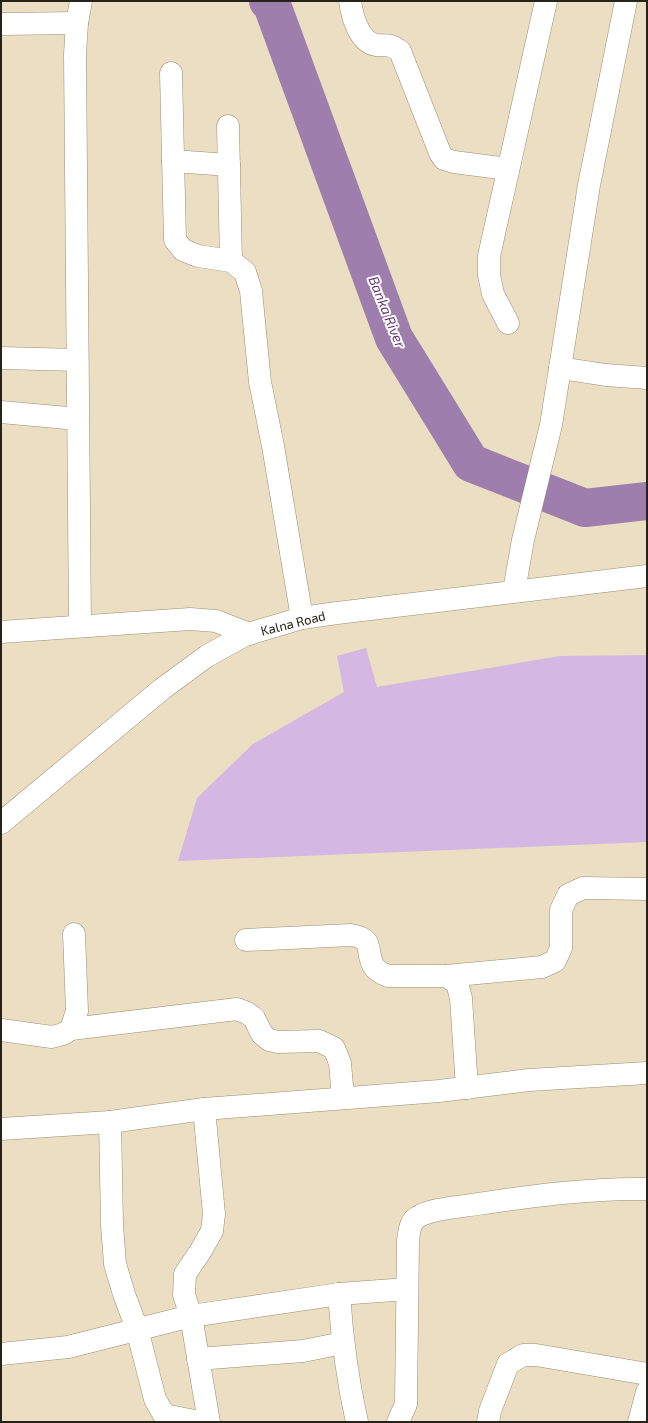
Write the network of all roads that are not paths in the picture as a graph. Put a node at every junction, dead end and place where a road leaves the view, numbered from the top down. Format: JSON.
{"nodes":[{"id":1,"x":81,"y":1,"type":"edge"},
{"id":2,"x":350,"y":1,"type":"edge"},
{"id":3,"x":546,"y":1,"type":"edge"},
{"id":4,"x":626,"y":1,"type":"edge"},
{"id":5,"x":77,"y":23,"type":"junction"},
{"id":6,"x":1,"y":24,"type":"edge"},
{"id":7,"x":171,"y":73,"type":"dead end"},
{"id":8,"x":228,"y":126,"type":"dead end"},
{"id":9,"x":173,"y":160,"type":"junction"},
{"id":10,"x":229,"y":165,"type":"junction"},
{"id":11,"x":508,"y":169,"type":"junction"},
{"id":12,"x":231,"y":261,"type":"junction"},
{"id":13,"x":508,"y":323,"type":"dead end"},
{"id":14,"x":1,"y":358,"type":"edge"},
{"id":15,"x":77,"y":360,"type":"junction"},
{"id":16,"x":560,"y":368,"type":"junction"},
{"id":17,"x":647,"y":378,"type":"edge"},
{"id":18,"x":1,"y":412,"type":"edge"},
{"id":19,"x":78,"y":419,"type":"junction"},
{"id":20,"x":647,"y":576,"type":"edge"},
{"id":21,"x":514,"y":591,"type":"junction"},
{"id":22,"x":302,"y":618,"type":"junction"},
{"id":23,"x":80,"y":626,"type":"junction"},
{"id":24,"x":1,"y":632,"type":"edge"},
{"id":25,"x":249,"y":634,"type":"junction"},
{"id":26,"x":1,"y":823,"type":"edge"},
{"id":27,"x":647,"y":889,"type":"edge"},
{"id":28,"x":74,"y":934,"type":"dead end"},
{"id":29,"x":246,"y":940,"type":"dead end"},
{"id":30,"x":446,"y":976,"type":"junction"},
{"id":31,"x":71,"y":1029,"type":"junction"},
{"id":32,"x":1,"y":1030,"type":"edge"},
{"id":33,"x":647,"y":1073,"type":"edge"},
{"id":34,"x":467,"y":1088,"type":"junction"},
{"id":35,"x":343,"y":1098,"type":"junction"},
{"id":36,"x":204,"y":1109,"type":"junction"},
{"id":37,"x":110,"y":1122,"type":"junction"},
{"id":38,"x":1,"y":1129,"type":"edge"},
{"id":39,"x":647,"y":1188,"type":"edge"},
{"id":40,"x":407,"y":1289,"type":"junction"},
{"id":41,"x":339,"y":1294,"type":"junction"},
{"id":42,"x":191,"y":1316,"type":"junction"},
{"id":43,"x":137,"y":1329,"type":"junction"},
{"id":44,"x":343,"y":1343,"type":"junction"},
{"id":45,"x":1,"y":1354,"type":"edge"},
{"id":46,"x":198,"y":1360,"type":"junction"},
{"id":47,"x":647,"y":1374,"type":"edge"},
{"id":48,"x":647,"y":1392,"type":"edge"},
{"id":49,"x":200,"y":1422,"type":"edge"},
{"id":50,"x":209,"y":1422,"type":"edge"},
{"id":51,"x":357,"y":1422,"type":"edge"},
{"id":52,"x":398,"y":1422,"type":"edge"},
{"id":53,"x":488,"y":1422,"type":"edge"},
{"id":54,"x":639,"y":1422,"type":"edge"}],
"edges":[{"from":1,"to":5,"type":"street"},
{"from":2,"to":11,"type":"street"},
{"from":3,"to":11,"type":"street"},
{"from":4,"to":16,"type":"street"},
{"from":5,"to":6,"type":"street"},
{"from":5,"to":15,"type":"street"},
{"from":7,"to":9,"type":"street"},
{"from":8,"to":10,"type":"street"},
{"from":9,"to":10,"type":"street"},
{"from":9,"to":12,"type":"street"},
{"from":10,"to":12,"type":"street"},
{"from":11,"to":13,"type":"street"},
{"from":12,"to":22,"type":"street"},
{"from":14,"to":15,"type":"street"},
{"from":15,"to":19,"type":"street"},
{"from":16,"to":17,"type":"street"},
{"from":16,"to":21,"type":"street"},
{"from":18,"to":19,"type":"street"},
{"from":19,"to":23,"type":"street"},
{"from":20,"to":21,"type":"street","name":"Kalna Road"},
{"from":21,"to":22,"type":"street","name":"Kalna Road"},
{"from":22,"to":25,"type":"street","name":"Kalna Road"},
{"from":23,"to":24,"type":"street"},
{"from":23,"to":25,"type":"street"},
{"from":25,"to":26,"type":"street","name":"Kalna Road"},
{"from":27,"to":30,"type":"street"},
{"from":28,"to":31,"type":"street"},
{"from":29,"to":30,"type":"street"},
{"from":30,"to":34,"type":"street"},
{"from":31,"to":32,"type":"street"},
{"from":31,"to":35,"type":"street"},
{"from":33,"to":34,"type":"street"},
{"from":34,"to":35,"type":"street"},
{"from":35,"to":36,"type":"street"},
{"from":36,"to":37,"type":"street"},
{"from":36,"to":42,"type":"street"},
{"from":37,"to":38,"type":"street"},
{"from":37,"to":43,"type":"street"},
{"from":39,"to":40,"type":"street"},
{"from":40,"to":41,"type":"street"},
{"from":40,"to":52,"type":"street"},
{"from":41,"to":42,"type":"street"},
{"from":41,"to":44,"type":"street"},
{"from":42,"to":43,"type":"street"},
{"from":42,"to":46,"type":"street"},
{"from":43,"to":45,"type":"street"},
{"from":43,"to":49,"type":"street"},
{"from":44,"to":46,"type":"street"},
{"from":44,"to":51,"type":"street"},
{"from":46,"to":50,"type":"street"},
{"from":47,"to":53,"type":"street"},
{"from":48,"to":54,"type":"street"}]}
